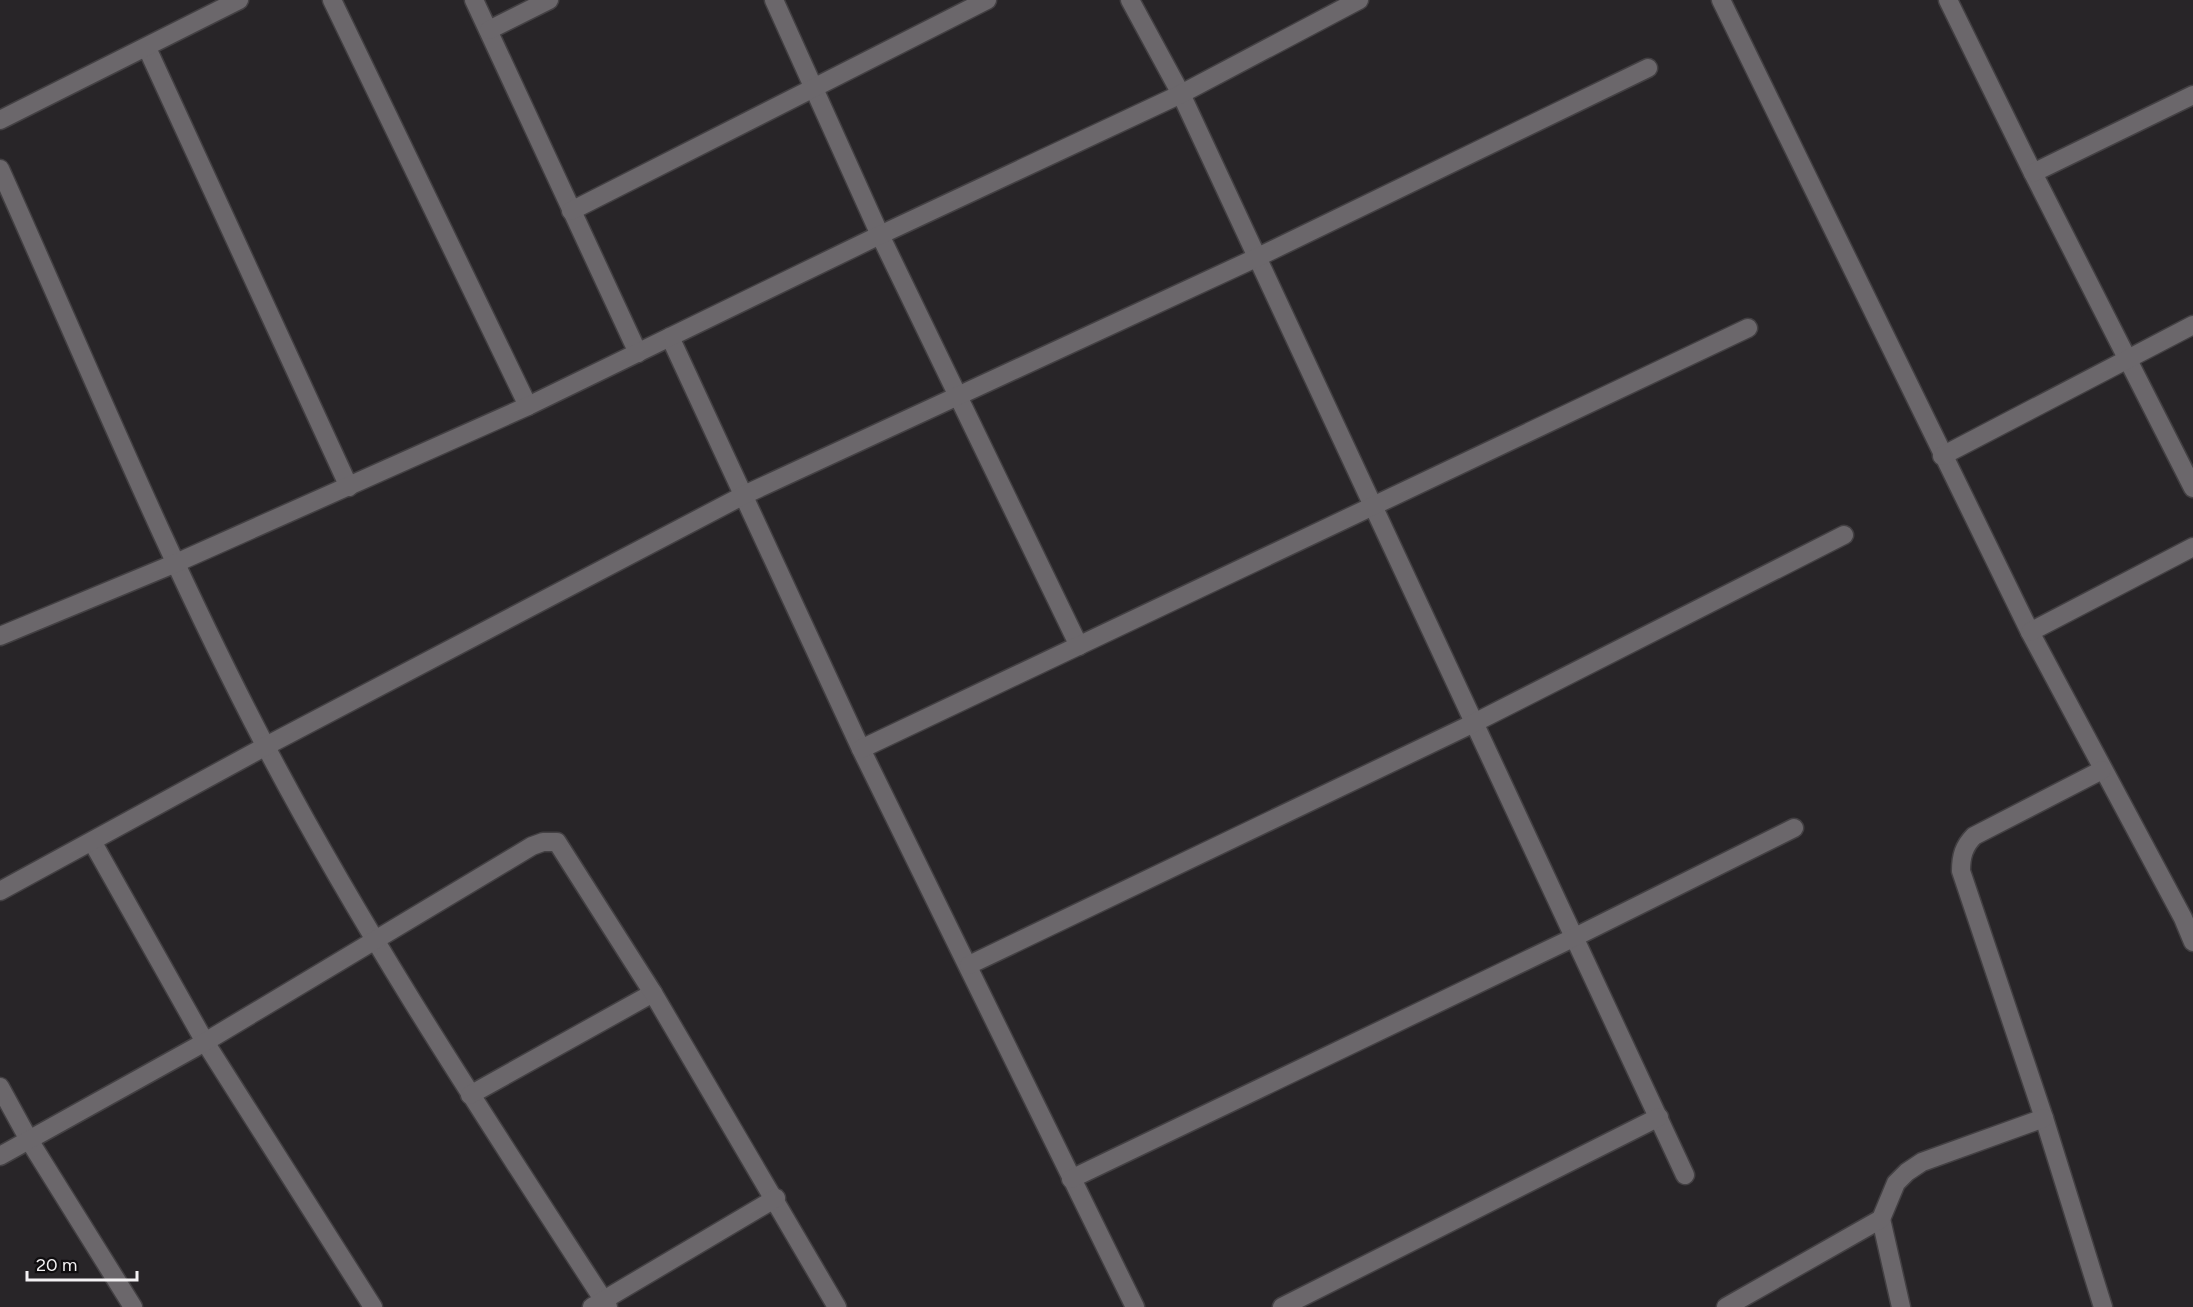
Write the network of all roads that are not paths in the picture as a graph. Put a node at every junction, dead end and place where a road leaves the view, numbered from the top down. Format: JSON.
{"nodes":[{"id":1,"x":239,"y":0,"type":"edge"},
{"id":2,"x":332,"y":0,"type":"edge"},
{"id":3,"x":474,"y":0,"type":"edge"},
{"id":4,"x":549,"y":0,"type":"edge"},
{"id":5,"x":774,"y":0,"type":"edge"},
{"id":6,"x":987,"y":0,"type":"edge"},
{"id":7,"x":1130,"y":0,"type":"edge"},
{"id":8,"x":1359,"y":0,"type":"edge"},
{"id":9,"x":1721,"y":0,"type":"edge"},
{"id":10,"x":1948,"y":0,"type":"edge"},
{"id":11,"x":489,"y":30,"type":"junction"},
{"id":12,"x":147,"y":48,"type":"junction"},
{"id":13,"x":1648,"y":68,"type":"dead end"},
{"id":14,"x":813,"y":86,"type":"junction"},
{"id":15,"x":1181,"y":94,"type":"junction"},
{"id":16,"x":2193,"y":95,"type":"edge"},
{"id":17,"x":0,"y":120,"type":"edge"},
{"id":18,"x":0,"y":169,"type":"edge"},
{"id":19,"x":2032,"y":173,"type":"junction"},
{"id":20,"x":571,"y":212,"type":"junction"},
{"id":21,"x":880,"y":235,"type":"junction"},
{"id":22,"x":1258,"y":257,"type":"junction"},
{"id":23,"x":2193,"y":325,"type":"edge"},
{"id":24,"x":1748,"y":328,"type":"dead end"},
{"id":25,"x":670,"y":337,"type":"junction"},
{"id":26,"x":638,"y":353,"type":"junction"},
{"id":27,"x":2129,"y":357,"type":"junction"},
{"id":28,"x":959,"y":397,"type":"junction"},
{"id":29,"x":528,"y":406,"type":"junction"},
{"id":30,"x":1942,"y":456,"type":"junction"},
{"id":31,"x":349,"y":487,"type":"junction"},
{"id":32,"x":2193,"y":488,"type":"edge"},
{"id":33,"x":744,"y":495,"type":"junction"},
{"id":34,"x":1373,"y":506,"type":"junction"},
{"id":35,"x":1844,"y":535,"type":"dead end"},
{"id":36,"x":2193,"y":547,"type":"edge"},
{"id":37,"x":176,"y":563,"type":"junction"},
{"id":38,"x":2030,"y":632,"type":"junction"},
{"id":39,"x":0,"y":636,"type":"edge"},
{"id":40,"x":1079,"y":646,"type":"junction"},
{"id":41,"x":1474,"y":723,"type":"junction"},
{"id":42,"x":266,"y":746,"type":"junction"},
{"id":43,"x":861,"y":749,"type":"junction"},
{"id":44,"x":2102,"y":770,"type":"junction"},
{"id":45,"x":1794,"y":828,"type":"dead end"},
{"id":46,"x":93,"y":843,"type":"junction"},
{"id":47,"x":0,"y":891,"type":"edge"},
{"id":48,"x":1575,"y":938,"type":"junction"},
{"id":49,"x":373,"y":941,"type":"junction"},
{"id":50,"x":2193,"y":942,"type":"edge"},
{"id":51,"x":969,"y":965,"type":"junction"},
{"id":52,"x":653,"y":993,"type":"junction"},
{"id":53,"x":205,"y":1042,"type":"junction"},
{"id":54,"x":0,"y":1087,"type":"edge"},
{"id":55,"x":470,"y":1095,"type":"junction"},
{"id":56,"x":1659,"y":1118,"type":"junction"},
{"id":57,"x":2044,"y":1118,"type":"junction"},
{"id":58,"x":29,"y":1140,"type":"junction"},
{"id":59,"x":0,"y":1156,"type":"edge"},
{"id":60,"x":1685,"y":1175,"type":"dead end"},
{"id":61,"x":1071,"y":1179,"type":"junction"},
{"id":62,"x":776,"y":1198,"type":"junction"},
{"id":63,"x":1881,"y":1219,"type":"junction"},
{"id":64,"x":601,"y":1305,"type":"edge"},
{"id":65,"x":132,"y":1307,"type":"edge"},
{"id":66,"x":373,"y":1307,"type":"edge"},
{"id":67,"x":837,"y":1307,"type":"edge"},
{"id":68,"x":1135,"y":1307,"type":"edge"},
{"id":69,"x":1282,"y":1307,"type":"edge"},
{"id":70,"x":1726,"y":1307,"type":"edge"},
{"id":71,"x":1901,"y":1307,"type":"edge"},
{"id":72,"x":2103,"y":1307,"type":"edge"}],
"edges":[{"from":1,"to":12,"type":"street"},
{"from":2,"to":29,"type":"street"},
{"from":3,"to":11,"type":"street"},
{"from":4,"to":11,"type":"street"},
{"from":5,"to":14,"type":"street"},
{"from":6,"to":14,"type":"street"},
{"from":7,"to":15,"type":"street"},
{"from":8,"to":15,"type":"street"},
{"from":9,"to":30,"type":"street"},
{"from":10,"to":19,"type":"street"},
{"from":11,"to":20,"type":"street"},
{"from":12,"to":17,"type":"street"},
{"from":12,"to":31,"type":"street"},
{"from":13,"to":22,"type":"street"},
{"from":14,"to":20,"type":"street"},
{"from":14,"to":21,"type":"street"},
{"from":15,"to":21,"type":"street"},
{"from":15,"to":22,"type":"street"},
{"from":16,"to":19,"type":"street"},
{"from":18,"to":37,"type":"street"},
{"from":19,"to":27,"type":"street"},
{"from":20,"to":26,"type":"street"},
{"from":21,"to":25,"type":"street"},
{"from":21,"to":28,"type":"street"},
{"from":22,"to":28,"type":"street"},
{"from":22,"to":34,"type":"street"},
{"from":23,"to":27,"type":"street"},
{"from":24,"to":34,"type":"street"},
{"from":25,"to":26,"type":"street"},
{"from":25,"to":33,"type":"street"},
{"from":26,"to":29,"type":"street"},
{"from":27,"to":30,"type":"street"},
{"from":27,"to":32,"type":"street"},
{"from":28,"to":33,"type":"street"},
{"from":28,"to":40,"type":"street"},
{"from":29,"to":31,"type":"street"},
{"from":30,"to":38,"type":"street"},
{"from":31,"to":37,"type":"street"},
{"from":33,"to":42,"type":"street"},
{"from":33,"to":43,"type":"street"},
{"from":34,"to":40,"type":"street"},
{"from":34,"to":41,"type":"street"},
{"from":35,"to":41,"type":"street"},
{"from":36,"to":38,"type":"street"},
{"from":37,"to":39,"type":"street"},
{"from":37,"to":42,"type":"street"},
{"from":38,"to":44,"type":"street"},
{"from":40,"to":43,"type":"street"},
{"from":41,"to":48,"type":"street"},
{"from":41,"to":51,"type":"street"},
{"from":42,"to":46,"type":"street"},
{"from":42,"to":49,"type":"street"},
{"from":43,"to":51,"type":"street"},
{"from":44,"to":50,"type":"street"},
{"from":44,"to":57,"type":"street"},
{"from":45,"to":48,"type":"street"},
{"from":46,"to":47,"type":"street"},
{"from":46,"to":53,"type":"street"},
{"from":48,"to":56,"type":"street"},
{"from":48,"to":61,"type":"street"},
{"from":49,"to":52,"type":"street"},
{"from":49,"to":53,"type":"street"},
{"from":49,"to":55,"type":"street"},
{"from":51,"to":61,"type":"street"},
{"from":52,"to":55,"type":"street"},
{"from":52,"to":62,"type":"street"},
{"from":53,"to":58,"type":"street"},
{"from":53,"to":66,"type":"street"},
{"from":54,"to":58,"type":"street"},
{"from":55,"to":64,"type":"street"},
{"from":56,"to":60,"type":"street"},
{"from":56,"to":69,"type":"street"},
{"from":57,"to":63,"type":"street"},
{"from":57,"to":72,"type":"street"},
{"from":58,"to":59,"type":"street"},
{"from":58,"to":65,"type":"street"},
{"from":61,"to":68,"type":"street"},
{"from":62,"to":64,"type":"street"},
{"from":62,"to":67,"type":"street"},
{"from":63,"to":70,"type":"street"},
{"from":63,"to":71,"type":"street"}]}
